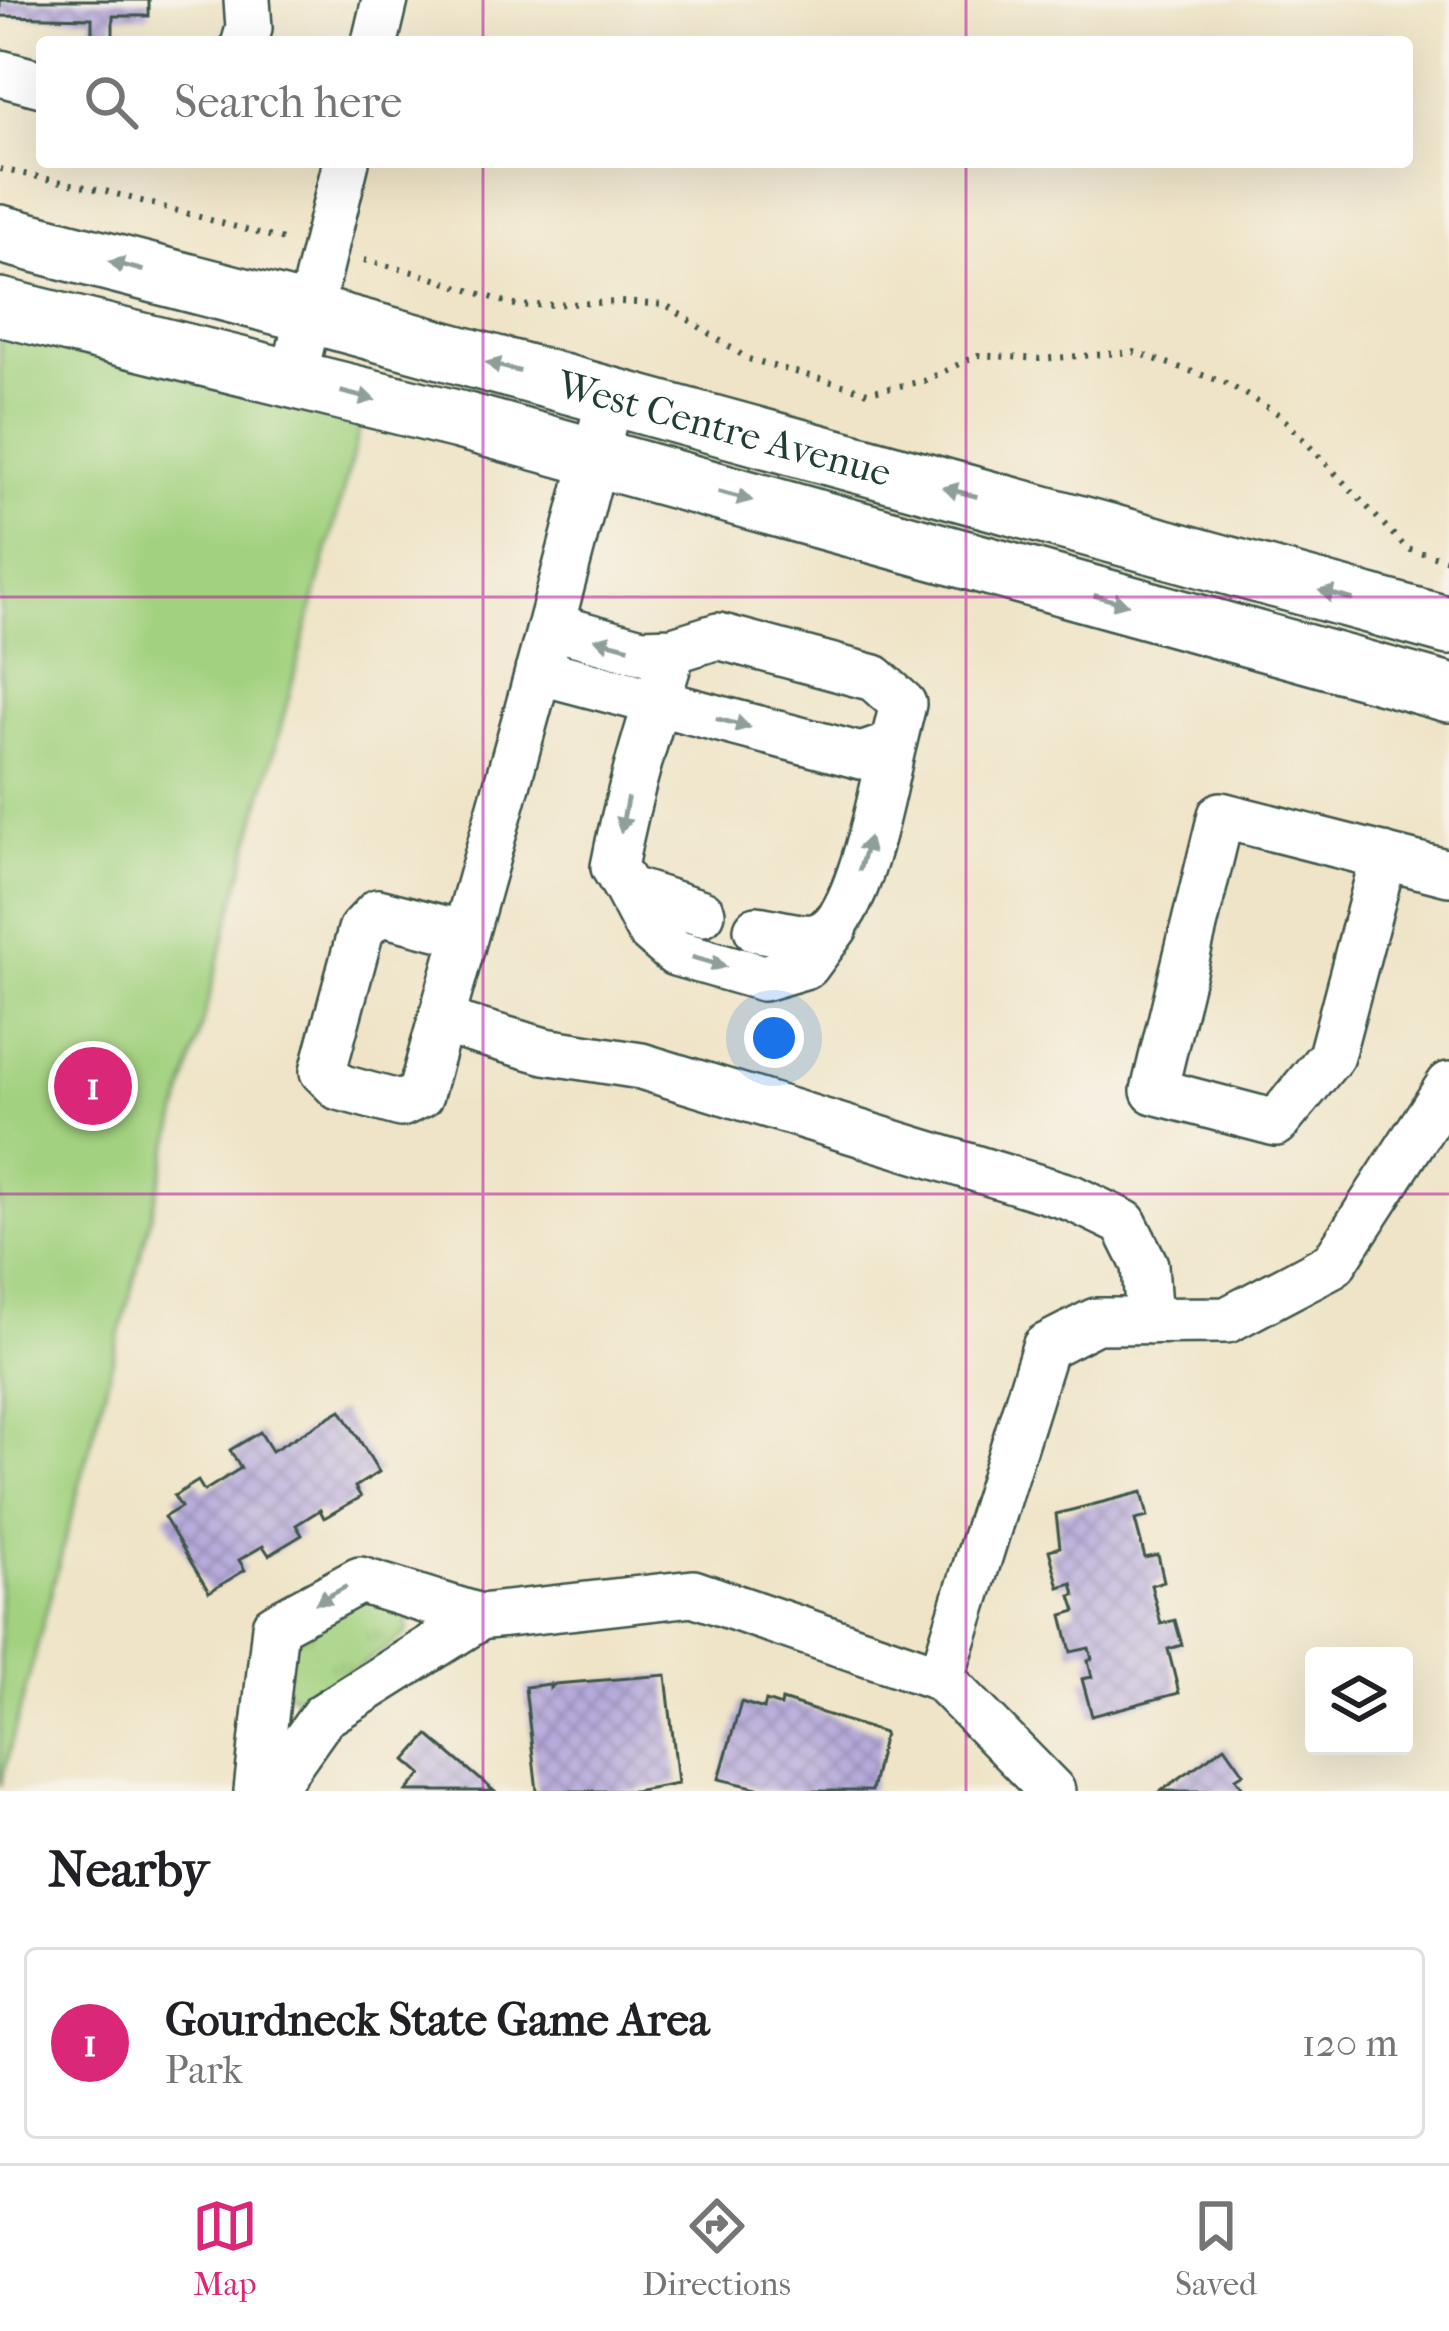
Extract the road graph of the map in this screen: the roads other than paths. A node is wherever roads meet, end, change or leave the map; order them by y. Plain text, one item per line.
1 (247, 0) edge
2 (385, 0) edge
3 (247, 36) edge
4 (376, 36) edge
5 (0, 73) edge
6 (36, 82) edge
7 (345, 168) edge
8 (0, 234) edge
9 (0, 307) edge
10 (310, 314) junction
11 (292, 379) junction
12 (610, 396) junction
13 (595, 458) junction
14 (551, 626) junction
15 (1449, 626) edge
16 (674, 650) junction
17 (538, 671) junction
18 (1449, 693) edge
19 (656, 702) junction
20 (892, 746) junction
21 (1384, 856) junction
22 (1449, 873) edge
23 (627, 889) junction
24 (702, 913) dead end
25 (835, 927) junction
26 (757, 929) dead end
27 (465, 934) junction
28 (441, 1021) junction
29 (1449, 1085) edge
30 (1434, 1143) edge
31 (1149, 1321) junction
32 (480, 1617) junction
33 (941, 1678) junction
34 (257, 1791) edge
35 (270, 1791) edge
36 (1052, 1791) edge

1 - 3 street
2 - 4 street
5 - 6 street
7 - 10 street
10 -> 8 main road, West Centre Avenue
9 - 11 main road, West Centre Avenue
10 - 11 street
12 -> 10 main road, West Centre Avenue
11 -> 13 main road, West Centre Avenue
12 - 13 street
15 -> 12 main road, West Centre Avenue
13 - 14 street
13 -> 18 main road, West Centre Avenue
16 -> 14 street
14 - 17 street
16 - 19 street
16 - 20 street
17 - 19 street
17 - 27 street
19 -> 20 street
19 -> 23 street
25 -> 20 street
21 - 21 street
21 - 22 street
23 - 24 street
23 -> 25 street
25 - 26 street
27 - 28 street
27 - 28 street
28 - 31 street
29 - 30 street
30 - 31 street
31 - 33 street
32 - 33 street
32 -> 34 street
32 - 35 street
33 - 36 street

